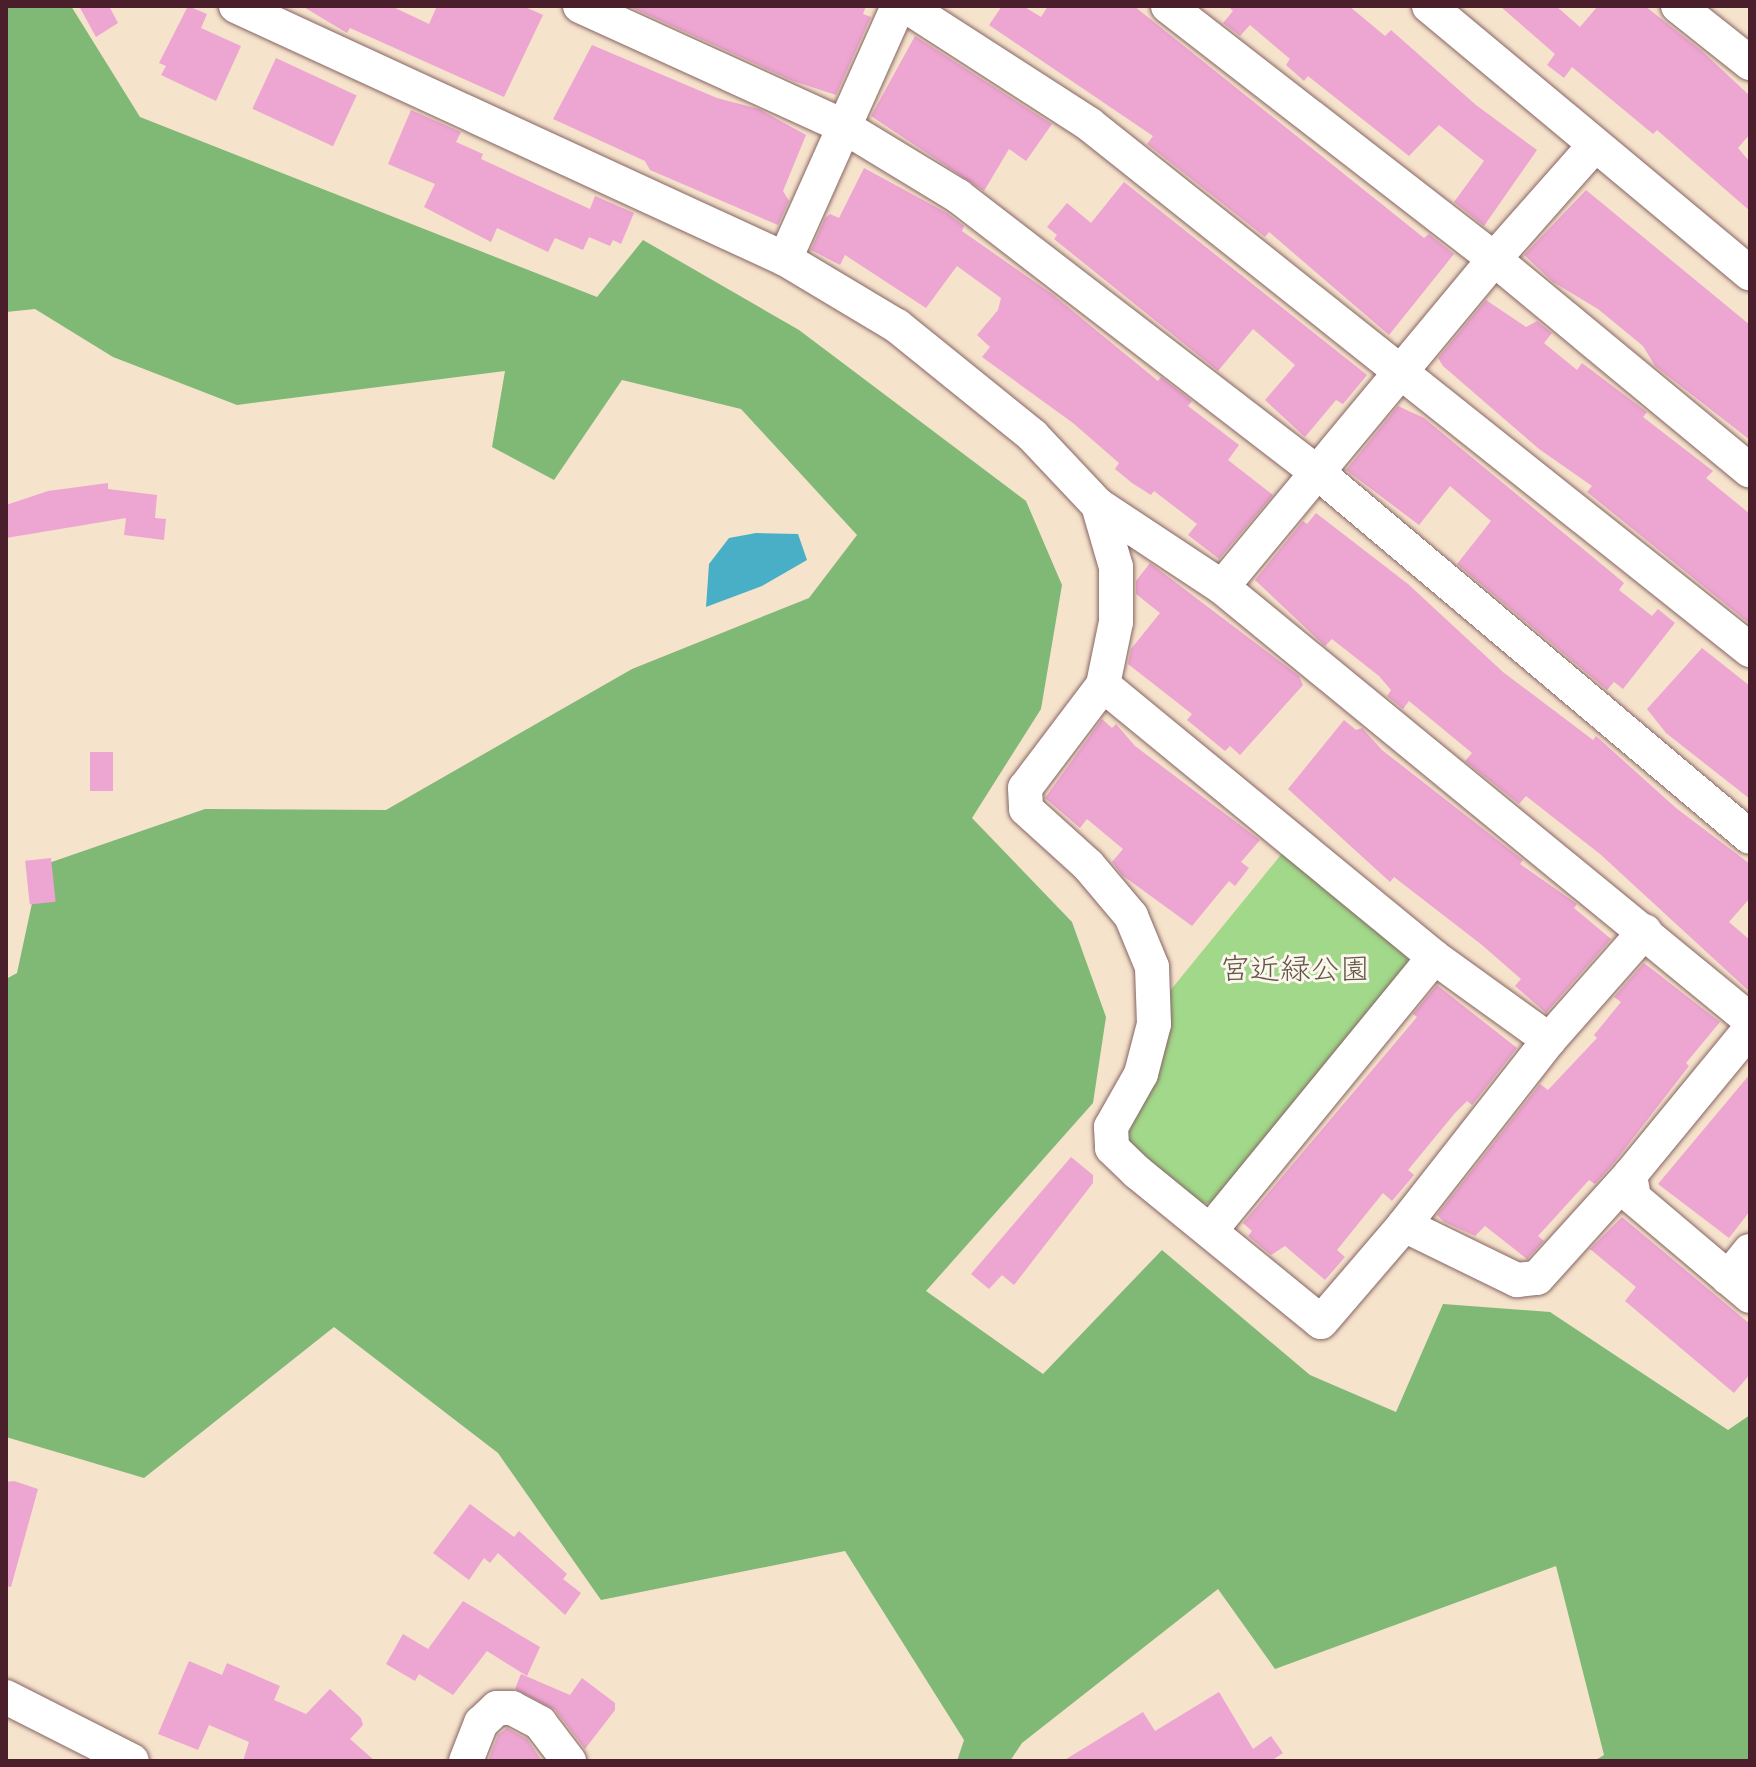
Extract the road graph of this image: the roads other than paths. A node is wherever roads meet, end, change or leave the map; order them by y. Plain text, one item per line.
1 (236, 6) edge
2 (580, 6) edge
3 (898, 6) edge
4 (906, 6) edge
5 (1168, 6) edge
6 (1429, 6) edge
7 (1678, 6) edge
8 (1750, 63) edge
9 (843, 126) junction
10 (1595, 145) junction
11 (785, 259) junction
12 (1494, 259) junction
13 (1750, 273) edge
14 (1404, 370) junction
15 (1750, 471) edge
16 (1317, 472) junction
17 (1098, 505) junction
18 (1222, 587) junction
19 (1750, 650) edge
20 (1103, 685) junction
21 (1750, 837) edge
22 (1645, 931) junction
23 (1434, 957) junction
24 (1750, 1020) edge
25 (1750, 1029) edge
26 (1549, 1040) junction
27 (1630, 1175) junction
28 (1404, 1225) junction
29 (1210, 1231) junction
30 (1750, 1251) edge
31 (1739, 1287) edge
32 (6, 1697) edge
33 (120, 1759) edge
34 (466, 1761) edge
35 (569, 1761) edge

1 - 11 street
2 - 9 street
3 - 9 street
4 - 14 street
5 - 12 street
6 - 10 street
7 - 8 street
9 - 11 street
9 - 16 street
10 - 12 street
10 - 13 street
11 - 17 street
12 - 14 street
12 - 15 street
14 - 16 street
14 - 19 street
16 - 18 street
16 - 21 street
17 - 18 street
17 - 20 street
18 - 22 street
20 - 23 street
20 - 29 street
22 - 24 street
22 - 26 street
23 - 26 street
23 - 29 street
25 - 27 street
26 - 28 street
27 - 28 street
27 - 31 street
28 - 29 street
30 - 31 street
32 - 33 street
34 - 35 street

